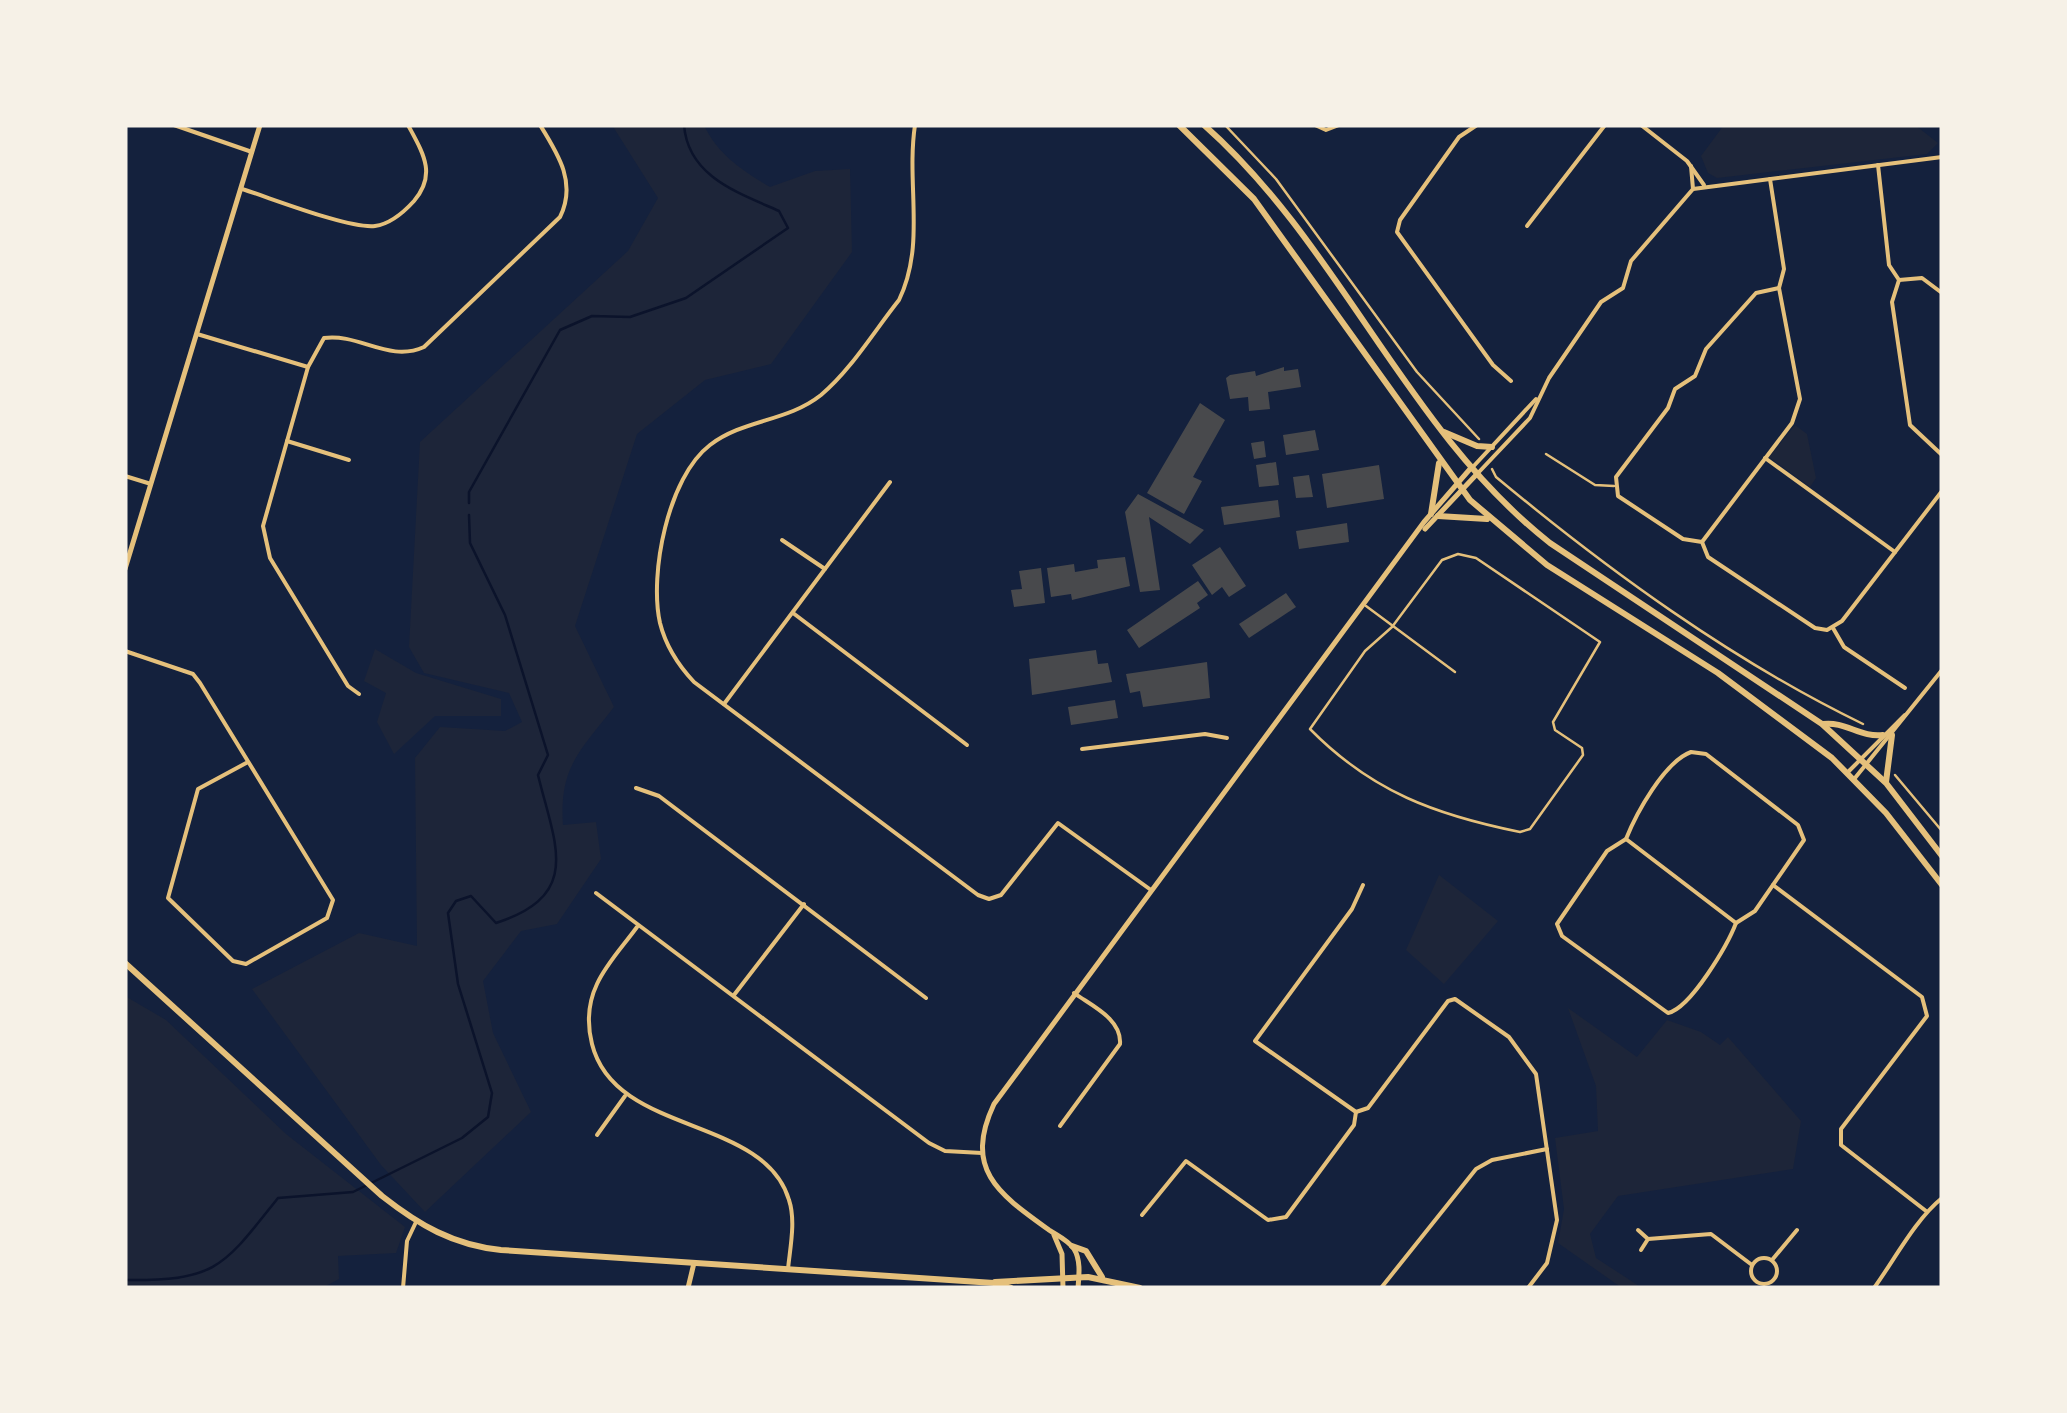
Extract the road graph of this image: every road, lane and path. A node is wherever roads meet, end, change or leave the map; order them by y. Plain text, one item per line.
1 (174, 125) edge
2 (260, 125) edge
3 (408, 125) edge
4 (540, 125) edge
5 (915, 125) edge
6 (1178, 125) edge
7 (1204, 125) edge
8 (1224, 125) edge
9 (1315, 125) edge
10 (1339, 125) edge
11 (1477, 125) edge
12 (1605, 125) edge
13 (1640, 125) edge
14 (252, 152) junction
15 (1942, 157) edge
16 (1878, 165) junction
17 (1691, 166) junction
18 (1770, 178) junction
19 (1704, 185) junction
20 (241, 188) junction
21 (1692, 190) junction
22 (1527, 226) dead end
23 (1899, 280) junction
24 (1779, 288) junction
25 (1942, 293) edge
26 (196, 334) junction
27 (308, 368) junction
28 (1511, 382) dead end
29 (1539, 395) junction
30 (1443, 432) junction
31 (1479, 437) dead end
32 (287, 441) junction
33 (1492, 446) junction
34 (1546, 454) dead end
35 (1942, 455) edge
36 (1764, 458) junction
37 (349, 460) dead end
38 (1439, 462) junction
39 (1494, 470) dead end
40 (1473, 472) junction
41 (125, 476) edge
42 (890, 482) dead end
43 (151, 484) junction
44 (1614, 486) junction
45 (1459, 488) junction
46 (1942, 492) edge
47 (1434, 515) junction
48 (1489, 518) junction
49 (782, 540) dead end
50 (1702, 542) junction
51 (1894, 552) junction
52 (125, 569) edge
53 (825, 569) junction
54 (1365, 606) junction
55 (794, 613) junction
56 (1392, 627) junction
57 (1833, 628) junction
58 (125, 651) edge
59 (1942, 670) edge
60 (1455, 672) dead end
61 (1905, 688) dead end
62 (359, 694) dead end
63 (724, 704) junction
64 (1822, 724) junction
65 (1868, 726) dead end
66 (1888, 735) junction
67 (1227, 738) dead end
68 (967, 745) dead end
69 (1082, 749) dead end
70 (248, 762) junction
71 (1865, 762) junction
72 (1894, 767) dead end
73 (1852, 775) junction
74 (1886, 783) junction
75 (636, 788) dead end
76 (1942, 831) edge
77 (1626, 839) junction
78 (1942, 856) edge
79 (1773, 885) junction
80 (1942, 885) edge
81 (1363, 886) dead end
82 (1151, 890) junction
83 (596, 893) dead end
84 (804, 904) junction
85 (1736, 923) junction
86 (637, 928) junction
87 (125, 963) edge
88 (1074, 993) junction
89 (734, 995) junction
90 (926, 998) dead end
91 (625, 1096) junction
92 (1356, 1112) junction
93 (1060, 1126) dead end
94 (596, 1136) dead end
95 (1547, 1149) junction
96 (982, 1152) junction
97 (1942, 1198) edge
98 (1926, 1211) junction
99 (1142, 1215) dead end
100 (416, 1222) junction
101 (1638, 1230) dead end
102 (1797, 1230) dead end
103 (1052, 1232) junction
104 (1648, 1239) junction
105 (1072, 1246) junction
106 (1641, 1250) dead end
107 (1772, 1260) junction
108 (694, 1264) junction
109 (1752, 1266) junction
110 (788, 1270) junction
111 (1063, 1277) junction
112 (1079, 1277) junction
113 (1102, 1278) junction
114 (1770, 1281) junction
115 (994, 1283) junction
116 (1778, 1286) edge
117 (403, 1288) edge
118 (688, 1288) edge
119 (1011, 1288) edge
120 (1063, 1288) edge
121 (1078, 1288) edge
122 (1140, 1288) edge
123 (1381, 1288) edge
124 (1528, 1288) edge
125 (1874, 1288) edge

1 - 14 street
2 - 14 street
3 - 20 street
4 - 27 street
5 - 63 street
6 - 38 main road
7 - 30 main road
8 - 31 path
9 - 10 street
11 - 28 street
12 - 22 street
13 - 17 street
14 - 20 street
15 - 16 street
16 - 18 street
16 - 23 street
17 - 19 street
17 - 21 street
18 - 19 street
18 - 24 street
19 - 21 street
20 - 26 street
21 - 29 street
23 - 25 street
23 - 35 street
24 - 36 street
24 - 44 street
26 - 27 street
26 - 43 street
27 - 32 street
29 - 33 street
29 - 40 street
30 - 33 main road
30 - 40 main road
32 - 37 street
32 - 62 street
33 - 40 street
34 - 44 lane
36 - 50 street
36 - 51 street
38 - 45 main road
38 - 47 main road
39 - 65 path
40 - 45 street
40 - 64 main road
41 - 43 street
42 - 53 street
43 - 52 street
44 - 50 street
45 - 47 street
45 - 48 main road
46 - 51 street
47 - 48 main road
47 - 54 street
48 - 73 main road
49 - 53 street
50 - 57 street
51 - 57 street
53 - 55 street
54 - 56 lane
54 - 82 street
55 - 63 street
55 - 68 street
56 - 56 lane
56 - 60 lane
57 - 61 street
58 - 70 street
59 - 66 street
63 - 82 street
64 - 66 main road
64 - 71 main road
66 - 71 street
66 - 74 main road
67 - 69 street
70 - 70 street
71 - 73 street
71 - 74 main road
72 - 76 path
73 - 80 main road
74 - 78 main road
75 - 84 street
77 - 79 street
77 - 85 street
77 - 85 street
79 - 85 street
79 - 98 street
81 - 92 street
82 - 88 street
83 - 86 street
84 - 89 street
84 - 90 street
86 - 89 street
86 - 91 street
87 - 100 main road
88 - 93 street
88 - 96 street
89 - 96 street
91 - 94 street
91 - 110 street
92 - 95 street
92 - 99 street
95 - 123 street
95 - 124 street
96 - 103 street
97 - 98 street
98 - 125 street
100 - 108 main road
100 - 117 street
101 - 104 street
102 - 107 street
103 - 105 street
103 - 111 street
104 - 106 street
104 - 109 street
105 - 112 street
105 - 113 main road
107 - 109 street
107 - 114 street
108 - 110 main road
108 - 118 street
109 - 114 street
110 - 115 main road
111 - 112 main road
111 - 115 main road
111 - 120 street
112 - 113 main road
112 - 121 street
113 - 122 main road
114 - 116 street
115 - 119 main road

